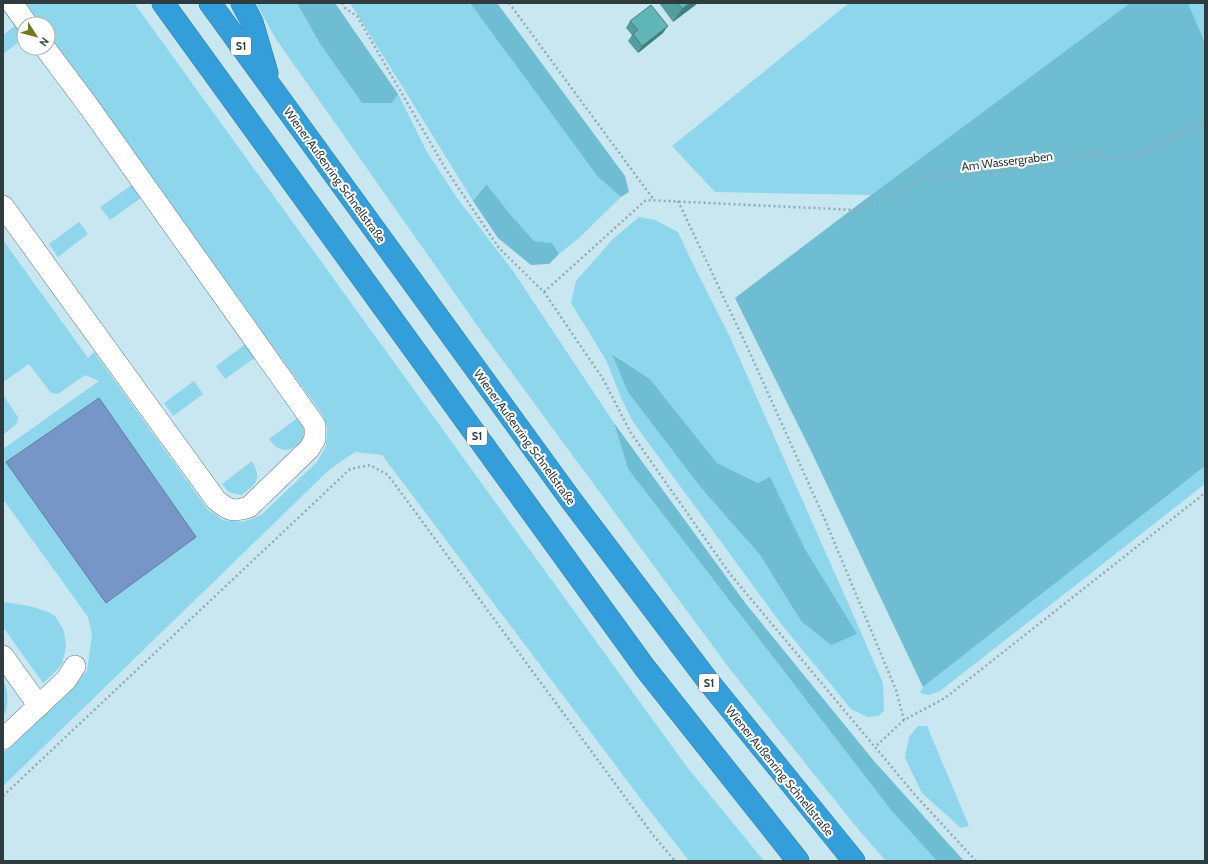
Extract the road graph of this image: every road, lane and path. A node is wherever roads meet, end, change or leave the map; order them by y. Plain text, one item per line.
1 (12, 3) edge
2 (163, 3) edge
3 (210, 3) edge
4 (242, 3) edge
5 (342, 3) edge
6 (509, 3) edge
7 (21, 16) edge
8 (51, 56) edge
9 (272, 90) junction
10 (1205, 121) edge
11 (655, 200) junction
12 (678, 201) junction
13 (3, 206) edge
14 (544, 292) junction
15 (1205, 493) edge
16 (3, 656) edge
17 (75, 666) dead end
18 (39, 706) junction
19 (904, 720) junction
20 (3, 739) edge
21 (875, 747) junction
22 (3, 796) edge
23 (675, 861) edge
24 (798, 861) edge
25 (854, 861) edge
26 (976, 861) edge

1 - 7 lane
2 - 24 highway, S1
3 - 9 highway, Wiener Außenring Schnellstraße / S1
4 - 9 highway
5 - 14 path
6 - 11 path
8 - 13 lane
9 - 25 highway, Wiener Außenring Schnellstraße / S1
10 - 12 path, Am Wassergraben
11 - 12 path
11 - 14 path
12 - 19 path
14 - 21 path
15 - 19 path
16 - 18 lane
17 - 18 lane
18 - 20 lane
19 - 21 path
21 - 26 path
22 - 23 path

